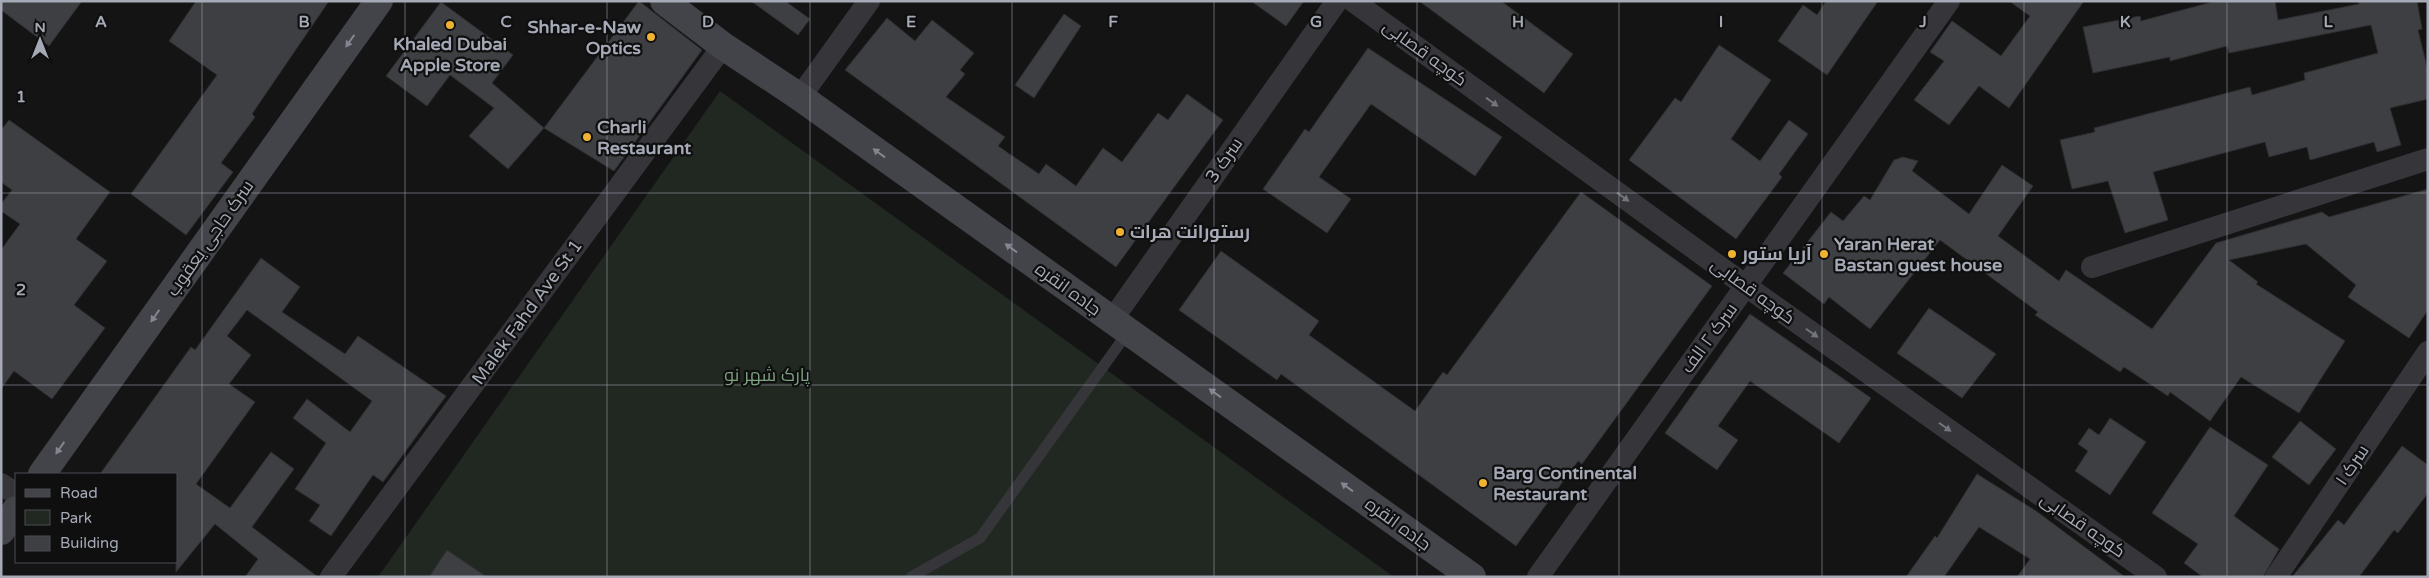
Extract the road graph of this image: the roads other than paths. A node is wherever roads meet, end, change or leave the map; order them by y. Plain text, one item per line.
1 (379, 1) edge
2 (664, 1) edge
3 (868, 1) edge
4 (1337, 1) edge
5 (1353, 1) edge
6 (1949, 1) edge
7 (723, 46) junction
8 (800, 97) junction
9 (2428, 159) edge
10 (2092, 267) dead end
11 (1746, 286) junction
12 (1120, 326) junction
13 (2428, 352) edge
14 (43, 473) edge
15 (1, 484) edge
16 (15, 493) edge
17 (15, 511) edge
18 (1, 531) edge
19 (331, 577) edge
20 (911, 577) edge
21 (1472, 577) edge
22 (1538, 577) edge
23 (2156, 577) edge
24 (2276, 577) edge

1 -> 14 main road, سرک حاجی یعقوب
2 - 7 main road, جاده انقره
3 - 8 street
4 - 12 street, سرک 3
5 -> 11 street, کوچه قصابی
6 - 11 street, سرک ۲ الف
7 - 8 main road, جاده انقره
7 - 19 street, Malek Fahd Ave St 1
12 -> 8 main road, جاده انقره
9 - 10 street
11 - 22 street, سرک ۲ الف
11 -> 23 street, کوچه قصابی
12 - 20 lane
21 -> 12 main road, جاده انقره
13 - 24 street, سرک ۱
15 - 16 street
17 - 18 main road

